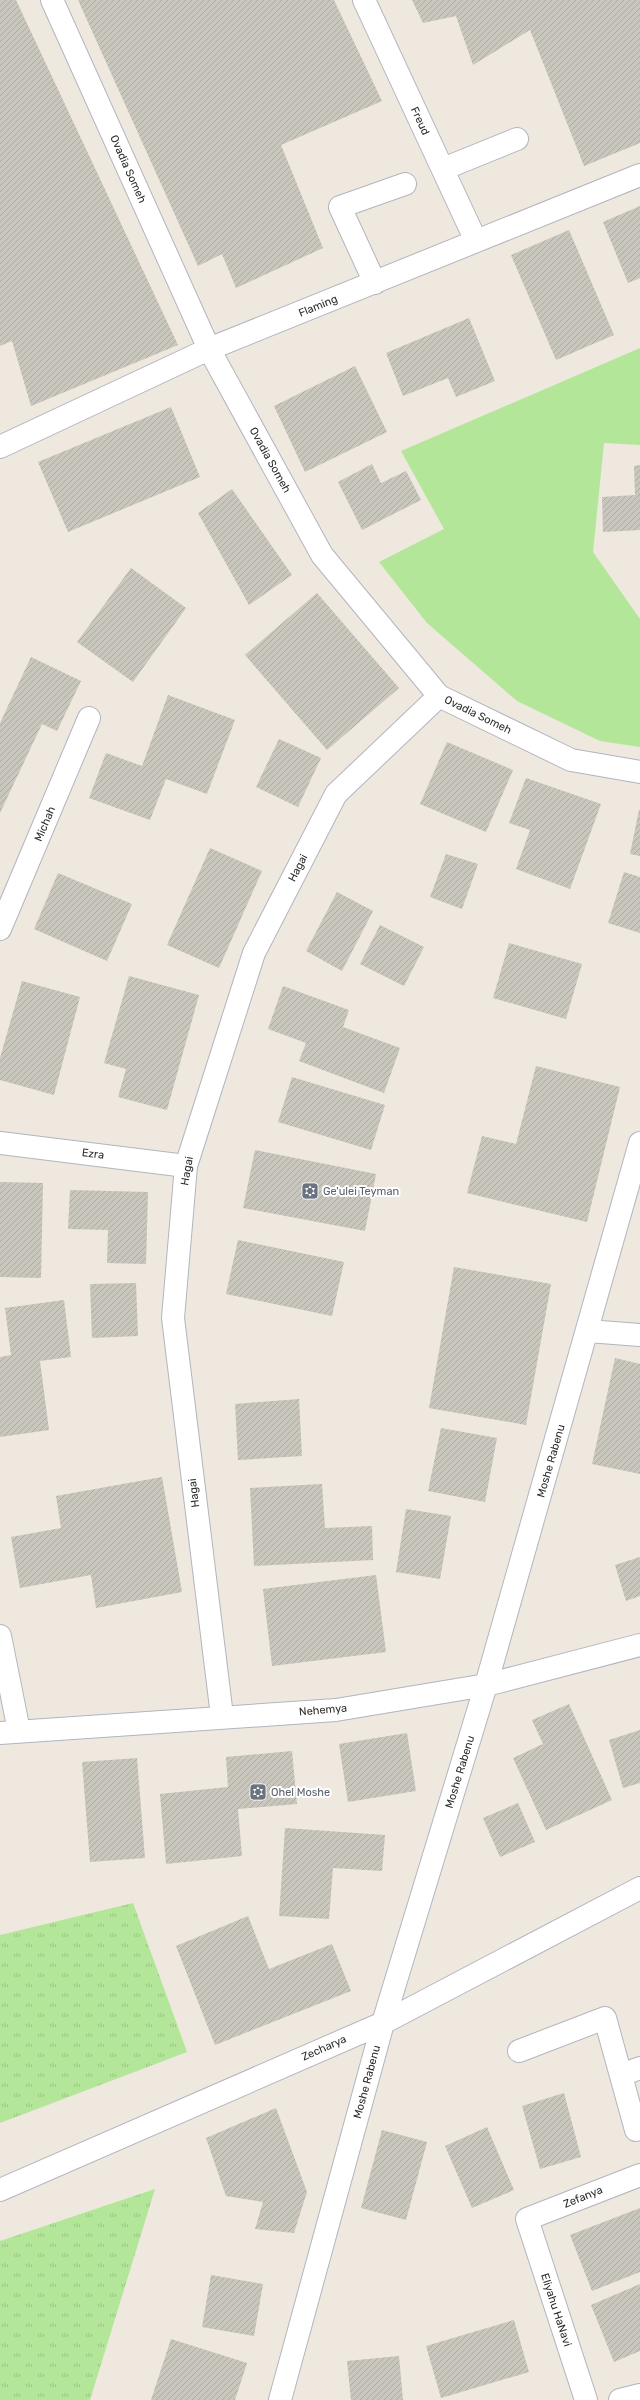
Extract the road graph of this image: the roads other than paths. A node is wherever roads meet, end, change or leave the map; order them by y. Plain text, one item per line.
1 (52, 0) edge
2 (364, 0) edge
3 (517, 138) dead end
4 (443, 169) junction
5 (640, 175) edge
6 (405, 184) dead end
7 (476, 242) junction
8 (375, 283) junction
9 (210, 349) junction
10 (0, 447) edge
11 (439, 696) junction
12 (89, 718) dead end
13 (640, 772) edge
14 (0, 929) edge
15 (0, 1143) edge
16 (640, 1143) edge
17 (186, 1166) junction
18 (588, 1331) junction
19 (640, 1335) edge
20 (0, 1636) edge
21 (640, 1645) edge
22 (486, 1685) junction
23 (222, 1716) junction
24 (10, 1732) edge
25 (640, 1888) edge
26 (383, 2023) junction
27 (519, 2051) dead end
28 (630, 2071) edge
29 (636, 2130) dead end
30 (640, 2175) edge
31 (0, 2190) edge
32 (527, 2219) joint
33 (640, 2395) edge
34 (280, 2400) edge
35 (586, 2400) edge
36 (620, 2400) edge

1 - 9 street, Ovadia Someh
2 - 4 street, Freud
3 - 4 street
4 - 7 street, Freud
5 - 7 street, Flaming
6 - 8 street
7 - 8 street, Flaming
8 - 9 street, Flaming
9 - 10 street, Flaming
9 - 11 street, Ovadia Someh
11 - 13 street, Ovadia Someh
11 - 17 street, Hagai
12 - 14 street, Michah
15 - 17 street, Ezra
16 - 18 street, Moshe Rabenu
17 - 23 street, Hagai
18 - 19 street
18 - 22 street, Moshe Rabenu
20 - 24 street
21 - 22 street, Nehemya
22 - 23 street, Nehemya
22 - 26 street, Moshe Rabenu
23 - 24 street, Nehemya
25 - 26 street, Zecharya
26 - 31 street, Zecharya
26 - 34 street, Moshe Rabenu
27 - 28 street
28 - 29 street
30 - 32 street, Zefanya
32 - 35 street, Eliyahu HaNavi
33 - 36 street

